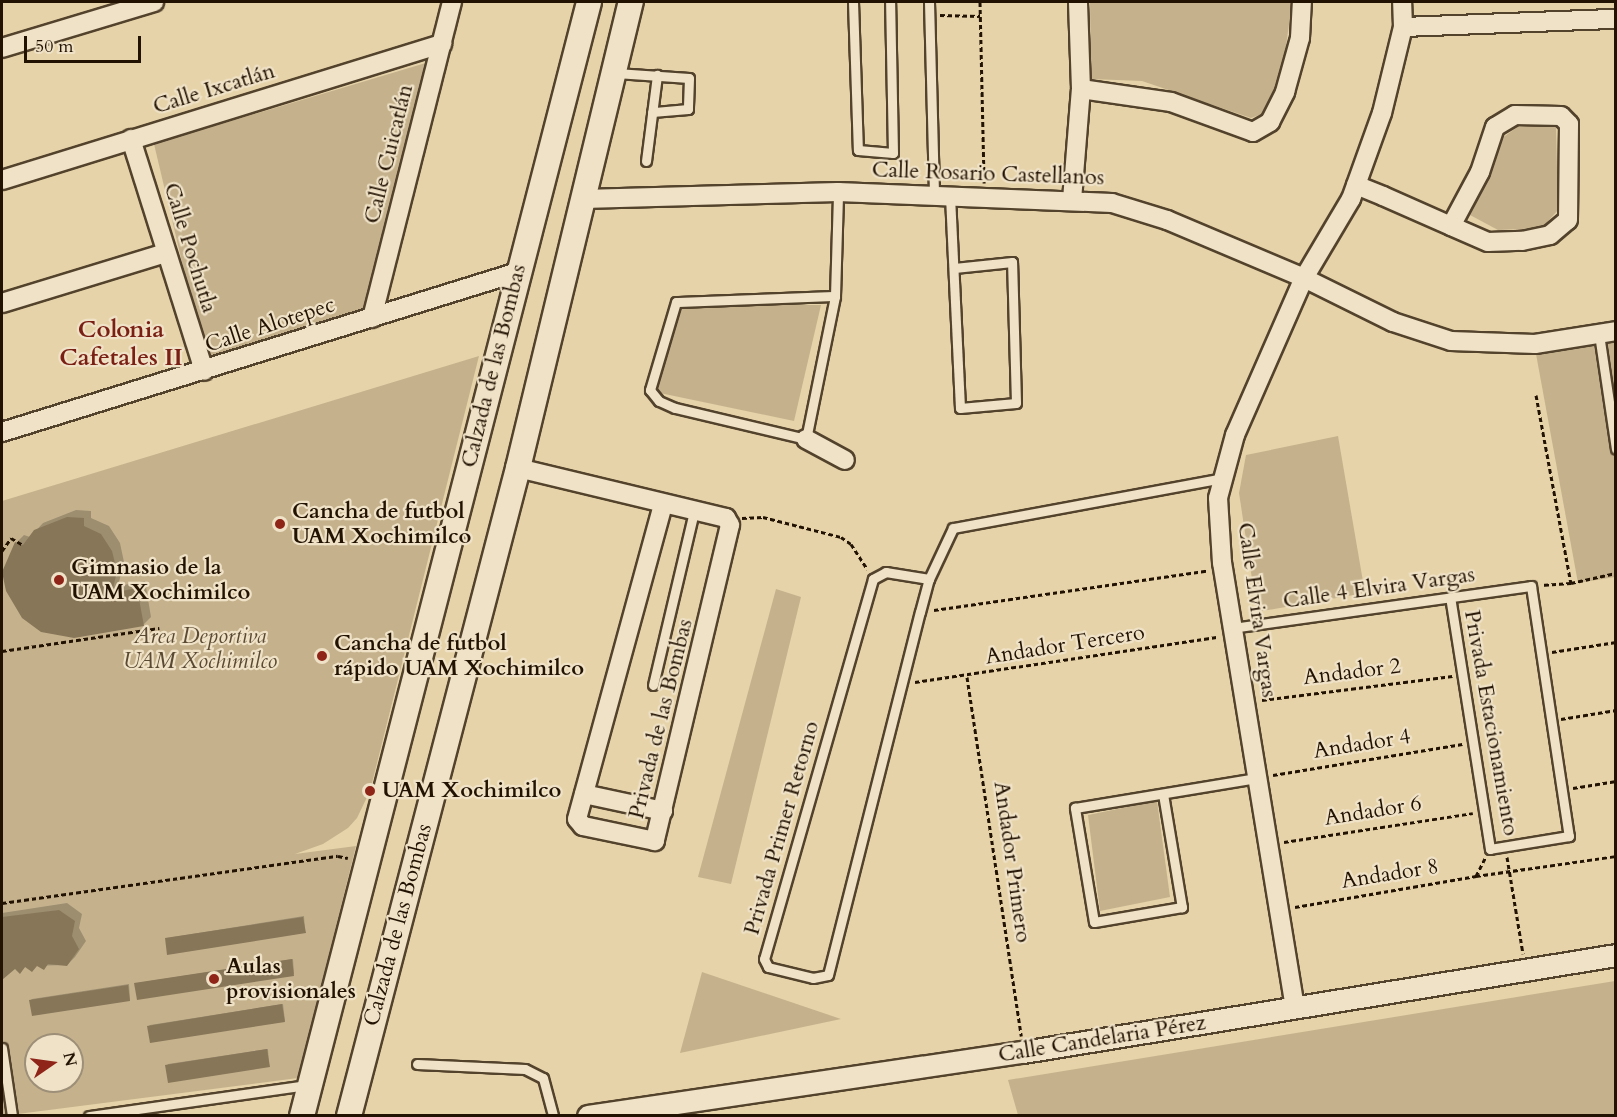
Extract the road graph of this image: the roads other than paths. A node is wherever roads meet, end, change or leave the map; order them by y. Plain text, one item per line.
1 (153, 2) edge
2 (452, 2) edge
3 (589, 2) edge
4 (631, 2) edge
5 (853, 2) edge
6 (890, 2) edge
7 (929, 2) edge
8 (1078, 2) edge
9 (1302, 2) edge
10 (1402, 2) edge
11 (1616, 19) edge
12 (1403, 27) junction
13 (441, 44) junction
14 (2, 48) edge
15 (613, 73) junction
16 (657, 75) junction
17 (1081, 89) junction
18 (652, 112) junction
19 (131, 140) junction
20 (646, 161) dead end
21 (2, 180) edge
22 (1356, 185) junction
23 (838, 192) junction
24 (942, 196) junction
25 (583, 199) junction
26 (1072, 200) junction
27 (1451, 226) junction
28 (166, 253) junction
29 (954, 268) junction
30 (518, 272) junction
31 (1304, 278) junction
32 (835, 296) junction
33 (2, 303) edge
34 (372, 318) junction
35 (1607, 333) edge
36 (204, 371) junction
37 (2, 432) edge
38 (806, 439) junction
39 (1616, 449) edge
40 (845, 460) dead end
41 (518, 468) junction
42 (1223, 478) junction
43 (663, 504) junction
44 (694, 511) junction
45 (929, 579) junction
46 (1530, 586) joint
47 (1450, 597) junction
48 (1233, 631) junction
49 (653, 685) dead end
50 (1257, 778) junction
51 (584, 794) junction
52 (1163, 794) junction
53 (663, 811) junction
54 (1616, 955) edge
55 (1295, 1008) junction
56 (2, 1048) edge
57 (417, 1064) dead end
58 (310, 1085) junction
59 (12, 1116) edge
60 (88, 1116) edge
61 (302, 1116) edge
62 (349, 1116) edge
63 (553, 1116) edge
64 (588, 1116) edge

1 - 14 street
2 - 13 street, Calle Cuicatlán
3 - 30 main road, Calzada de las Bombas
4 - 15 main road, Calzada de las Bombas
5 - 6 lane
7 - 24 lane
8 - 17 street
9 - 17 street
10 - 12 street, Calle Elvira Vargas
11 - 12 street
12 - 22 street, Calle Elvira Vargas
13 - 19 street, Calle Ixcatlán
13 - 34 street, Calle Cuicatlán
15 - 16 lane
15 - 25 main road, Calzada de las Bombas
16 - 18 lane
16 - 18 lane
17 - 26 street
18 - 20 lane
19 - 21 street, Calle Ixcatlán
19 - 28 street, Calle Pochutla
22 - 27 street
22 - 31 street, Calle Elvira Vargas
23 - 24 street, Calle Rosario Castellanos
23 - 25 street, Calle Rosario Castellanos
23 - 32 lane
24 - 26 street, Calle Rosario Castellanos
24 - 29 lane
25 - 41 main road, Calzada de las Bombas
26 - 31 street, Calle Rosario Castellanos
27 - 27 street
28 - 33 street
28 - 36 street, Calle Pochutla
29 - 29 lane
30 - 34 street, Calle Alotepec
30 - 58 main road, Calzada de las Bombas
31 - 35 street, Calle Rosario Castellanos
31 - 42 street, Calle Elvira Vargas
32 - 38 lane
32 - 38 lane
34 - 36 street, Calle Alotepec
35 - 39 lane
36 - 37 street, Calle Alotepec
38 - 40 street
41 - 43 street
41 - 62 main road, Calzada de las Bombas
42 - 45 lane, Privada Primer Retorno
42 - 48 street, Calle Elvira Vargas
43 - 44 street
43 - 51 street, Privada de las Bombas
44 - 49 lane
44 - 53 street, Privada de las Bombas
45 - 45 lane, Privada Primer Retorno
46 - 47 lane, Calle 4 Elvira Vargas
46 - 47 lane, Privada Estacionamiento
47 - 48 lane, Calle 4 Elvira Vargas
48 - 50 street, Calle Elvira Vargas
50 - 52 lane
50 - 55 street, Calle Elvira Vargas
51 - 53 street
51 - 53 street, Privada de las Bombas
52 - 52 lane
54 - 55 street, Calle Candelaria Pérez
55 - 64 street, Calle Candelaria Pérez
56 - 59 lane
57 - 63 lane
58 - 60 lane
58 - 61 main road, Calzada de las Bombas

